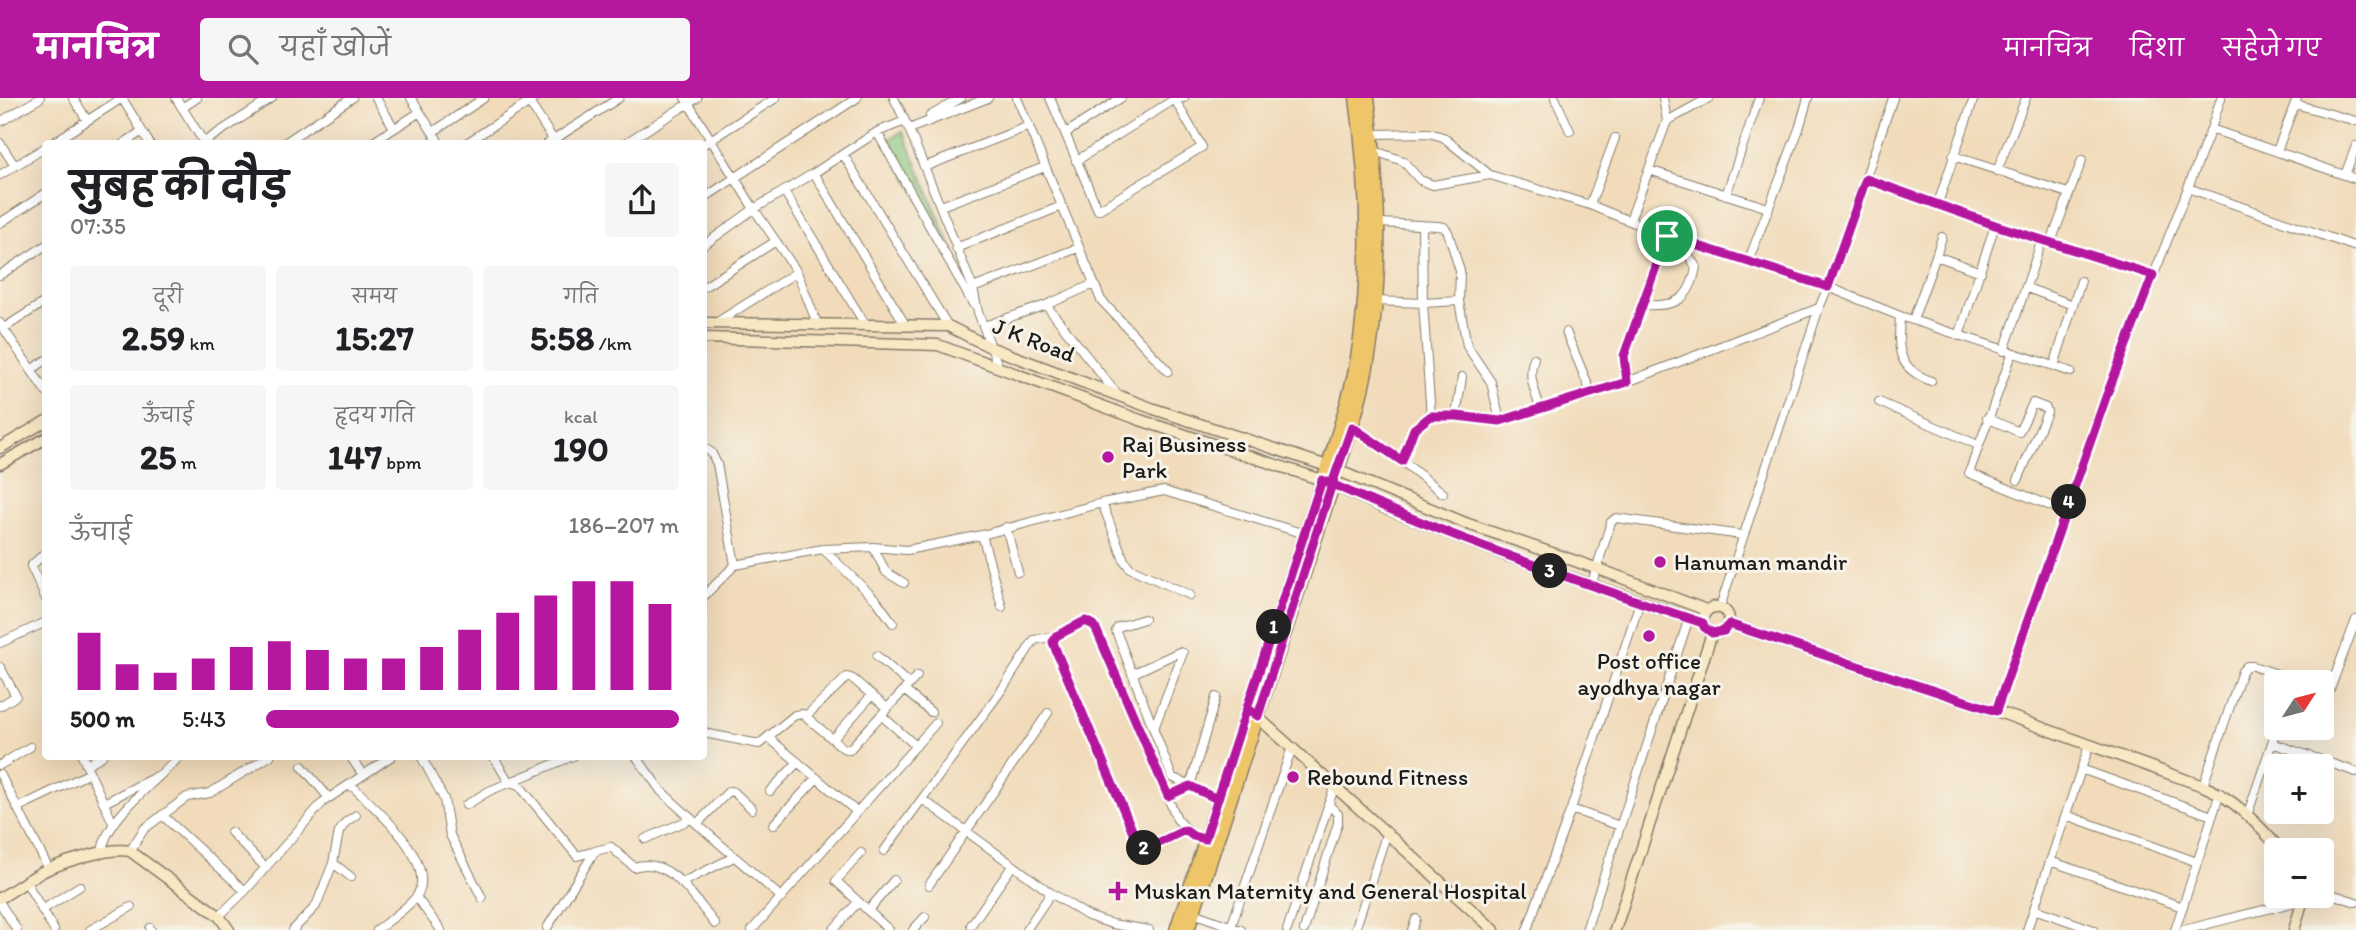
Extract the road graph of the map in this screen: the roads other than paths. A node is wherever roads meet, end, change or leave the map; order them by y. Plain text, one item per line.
1 (40, 98) edge
2 (73, 98) edge
3 (122, 98) edge
4 (176, 98) edge
5 (197, 98) edge
6 (272, 98) edge
7 (352, 98) edge
8 (376, 98) edge
9 (484, 98) edge
10 (619, 98) edge
11 (697, 98) edge
12 (776, 98) edge
13 (857, 98) edge
14 (894, 98) edge
15 (961, 98) edge
16 (988, 98) edge
17 (1017, 98) edge
18 (1050, 98) edge
19 (1121, 98) edge
20 (1178, 98) edge
21 (1356, 98) edge
22 (1368, 98) edge
23 (1555, 98) edge
24 (1662, 98) edge
25 (1709, 98) edge
26 (1759, 98) edge
27 (1808, 98) edge
28 (1894, 98) edge
29 (1974, 98) edge
30 (2026, 98) edge
31 (2221, 98) edge
32 (413, 99) edge
33 (531, 99) edge
34 (687, 101) edge
35 (2296, 101) edge
36 (182, 108) junction
37 (419, 111) junction
38 (87, 120) junction
39 (1667, 121) junction
40 (2356, 121) edge
41 (0, 122) edge
42 (907, 125) junction
43 (1029, 126) junction
44 (394, 128) junction
45 (2211, 130) junction
46 (142, 131) junction
47 (1570, 131) dead end
48 (433, 132) junction
49 (877, 132) junction
50 (1066, 133) junction
51 (1373, 134) junction
52 (1615, 138) dead end
53 (57, 140) edge
54 (129, 140) edge
55 (148, 140) edge
56 (202, 140) edge
57 (209, 140) edge
58 (289, 140) edge
59 (376, 140) edge
60 (438, 140) edge
61 (471, 140) edge
62 (551, 140) edge
63 (555, 140) edge
64 (630, 140) edge
65 (706, 140) edge
66 (707, 142) edge
67 (0, 143) edge
68 (2356, 146) edge
69 (42, 150) edge
70 (1375, 151) junction
71 (2277, 151) junction
72 (843, 154) junction
73 (1953, 156) junction
74 (2082, 160) dead end
75 (1076, 162) junction
76 (15, 166) junction
77 (925, 167) junction
78 (1045, 167) junction
79 (1648, 170) junction
80 (1997, 171) junction
81 (814, 173) junction
82 (1490, 175) junction
83 (2345, 175) junction
84 (0, 176) edge
85 (735, 179) junction
86 (1866, 179) junction
87 (2356, 179) edge
88 (2188, 188) junction
89 (783, 191) junction
90 (2068, 193) junction
91 (1726, 195) junction
92 (42, 196) edge
93 (707, 196) edge
94 (1938, 203) junction
95 (1590, 205) junction
96 (941, 206) junction
97 (1062, 206) junction
98 (1768, 208) junction
99 (754, 209) junction
100 (1630, 220) junction
101 (0, 223) edge
102 (1380, 223) junction
103 (1422, 225) junction
104 (1995, 225) junction
105 (1942, 237) dead end
106 (1666, 240) junction
107 (776, 241) junction
108 (2046, 241) junction
109 (707, 243) edge
110 (42, 247) edge
111 (1078, 247) junction
112 (2356, 247) edge
113 (956, 248) junction
114 (1936, 256) junction
115 (1748, 262) junction
116 (797, 272) junction
117 (1981, 272) junction
118 (0, 275) edge
119 (2153, 275) junction
120 (2081, 281) dead end
121 (1094, 284) junction
122 (707, 285) edge
123 (1828, 287) junction
124 (973, 288) junction
125 (2026, 288) junction
126 (1459, 300) junction
127 (1377, 301) junction
128 (42, 303) edge
129 (1423, 303) junction
130 (1046, 305) junction
131 (2073, 305) junction
132 (1643, 306) junction
133 (1819, 308) junction
134 (978, 312) junction
135 (1900, 316) junction
136 (1913, 320) junction
137 (716, 323) junction
138 (707, 324) edge
139 (2, 326) edge
140 (818, 326) junction
141 (866, 326) junction
142 (906, 326) junction
143 (984, 326) junction
144 (948, 327) junction
145 (1566, 332) dead end
146 (1959, 336) junction
147 (707, 338) edge
148 (992, 348) junction
149 (2008, 352) junction
150 (1534, 358) dead end
151 (42, 363) edge
152 (1034, 363) junction
153 (998, 366) junction
154 (2054, 366) junction
155 (31, 370) junction
156 (1168, 371) dead end
157 (2071, 372) dead end
158 (1462, 377) dead end
159 (1030, 378) junction
160 (1931, 381) dead end
161 (1627, 382) junction
162 (42, 386) edge
163 (1591, 391) junction
164 (1116, 393) junction
165 (1879, 402) dead end
166 (1540, 408) junction
167 (1431, 416) junction
168 (1457, 416) junction
169 (1987, 418) junction
170 (1500, 421) junction
171 (42, 423) edge
172 (1352, 427) junction
173 (42, 440) edge
174 (1978, 445) junction
175 (0, 448) edge
176 (707, 450) edge
177 (1402, 461) junction
178 (0, 464) edge
179 (1332, 468) junction
180 (2018, 480) dead end
181 (1327, 482) junction
182 (1443, 493) dead end
183 (1102, 503) junction
184 (2066, 512) junction
185 (1006, 527) junction
186 (1305, 534) junction
187 (982, 535) junction
188 (1742, 535) junction
189 (873, 547) junction
190 (823, 549) junction
191 (42, 556) edge
192 (735, 565) junction
193 (1597, 569) junction
194 (1018, 572) dead end
195 (905, 583) dead end
196 (1591, 586) junction
197 (42, 590) edge
198 (707, 593) edge
199 (1190, 595) dead end
200 (1640, 602) junction
201 (1002, 607) dead end
202 (1720, 607) junction
203 (1706, 610) junction
204 (1689, 618) junction
205 (1144, 619) dead end
206 (2356, 620) edge
207 (893, 623) dead end
208 (1703, 623) junction
209 (42, 624) edge
210 (1729, 624) junction
211 (1712, 633) junction
212 (1056, 636) junction
213 (2353, 636) edge
214 (0, 643) edge
215 (877, 656) dead end
216 (0, 667) edge
217 (2264, 670) edge
218 (1132, 674) junction
219 (917, 676) dead end
220 (2334, 680) edge
221 (907, 687) junction
222 (872, 695) junction
223 (1216, 697) dead end
224 (0, 706) edge
225 (884, 711) junction
226 (1996, 711) junction
227 (931, 712) dead end
228 (1253, 712) junction
229 (1048, 713) dead end
230 (807, 715) junction
231 (936, 723) dead end
232 (1154, 728) junction
233 (707, 734) edge
234 (769, 738) junction
235 (833, 739) junction
236 (2273, 740) edge
237 (2272, 743) junction
238 (916, 746) junction
239 (2089, 746) junction
240 (30, 747) dead end
241 (1293, 747) junction
242 (176, 760) edge
243 (264, 760) edge
244 (352, 760) edge
245 (386, 760) edge
246 (423, 760) edge
247 (495, 760) edge
248 (563, 760) edge
249 (639, 760) edge
250 (798, 762) junction
251 (0, 765) edge
252 (85, 765) edge
253 (302, 766) dead end
254 (2081, 769) junction
255 (2356, 772) edge
256 (164, 773) junction
257 (0, 774) edge
258 (363, 775) junction
259 (817, 778) junction
260 (509, 782) junction
261 (350, 784) junction
262 (1335, 785) junction
263 (1190, 786) junction
264 (2203, 786) junction
265 (770, 791) dead end
266 (2220, 793) junction
267 (1168, 796) junction
268 (329, 798) junction
269 (922, 799) junction
270 (1217, 799) junction
271 (104, 803) junction
272 (1328, 804) junction
273 (466, 805) dead end
274 (19, 807) junction
275 (752, 809) dead end
276 (1571, 809) junction
277 (857, 812) junction
278 (2248, 813) junction
279 (162, 815) junction
280 (356, 815) dead end
281 (2066, 815) junction
282 (2212, 816) junction
283 (694, 821) junction
284 (113, 823) junction
285 (773, 825) dead end
286 (1620, 826) junction
287 (1185, 830) junction
288 (231, 832) dead end
289 (966, 832) junction
290 (1387, 832) junction
291 (2270, 838) edge
292 (645, 839) dead end
293 (1205, 839) junction
294 (130, 851) junction
295 (595, 851) junction
296 (884, 851) dead end
297 (102, 853) junction
298 (861, 853) dead end
299 (734, 857) junction
300 (2050, 861) junction
301 (2197, 862) junction
302 (333, 863) junction
303 (1013, 865) junction
304 (266, 868) junction
305 (49, 869) junction
306 (351, 877) dead end
307 (894, 880) dead end
308 (26, 882) junction
309 (681, 883) junction
310 (929, 885) dead end
311 (80, 886) dead end
312 (245, 891) junction
313 (1051, 893) junction
314 (2334, 895) edge
315 (416, 897) junction
316 (482, 898) dead end
317 (782, 898) junction
318 (0, 901) edge
319 (858, 902) junction
320 (2356, 902) edge
321 (131, 906) dead end
322 (2183, 907) junction
323 (2266, 908) edge
324 (2300, 908) edge
325 (2034, 909) junction
326 (42, 910) junction
327 (868, 911) junction
328 (1193, 913) junction
329 (219, 916) junction
330 (925, 917) dead end
331 (1416, 919) dead end
332 (715, 925) dead end
333 (971, 925) dead end
334 (547, 928) dead end
335 (882, 928) edge
336 (1230, 928) edge
337 (1288, 928) edge
338 (17, 930) edge
339 (54, 930) edge
340 (90, 930) edge
341 (229, 930) edge
342 (293, 930) edge
343 (377, 930) edge
344 (441, 930) edge
345 (752, 930) edge
346 (833, 930) edge
347 (913, 930) edge
348 (1026, 930) edge
349 (1149, 930) edge
350 (1176, 930) edge
351 (1188, 930) edge
352 (1241, 930) edge
353 (1305, 930) edge
354 (1355, 930) edge
355 (1412, 930) edge
356 (1494, 930) edge
357 (1527, 930) edge
358 (1586, 930) edge
359 (1615, 930) edge
360 (2027, 930) edge
361 (2094, 930) edge
362 (2175, 930) edge
363 (2184, 930) edge
364 (2294, 930) edge

1 - 41 street
2 - 38 street
3 - 38 street
3 - 46 street
4 - 36 street
5 - 36 street
6 - 57 street
7 - 58 street
8 - 44 street
9 - 48 street
10 - 63 street
11 - 34 street
12 - 66 street
13 - 85 street
14 - 42 street
15 - 42 street
16 - 42 street
17 - 43 street
18 - 50 street
19 - 50 street
20 - 75 street
20 - 75 street
21 - 179 main road
22 - 51 main road
23 - 47 street
24 - 39 street
25 - 39 street
26 - 91 street
27 - 98 street
28 - 86 street
29 - 73 street
30 - 80 street
31 - 45 street
32 - 37 street
33 - 61 street
33 - 62 street
34 - 64 street
34 - 65 street
35 - 40 street
35 - 71 street
36 - 56 street
37 - 44 street
37 - 48 street
38 - 53 street
39 - 79 street
42 - 49 street
42 - 77 street
43 - 77 street
43 - 78 street
44 - 59 street
45 - 71 street
45 - 88 street
46 - 54 street
46 - 55 street
48 - 60 street
49 - 72 street
49 - 134 street
50 - 75 street
51 - 70 main road
51 - 82 street
52 - 95 street
66 - 85 street
67 - 76 street
68 - 83 street
69 - 76 street
70 - 82 street
70 - 102 main road
71 - 83 street
72 - 81 street
72 - 144 street
73 - 80 street
73 - 94 street
74 - 90 street
76 - 84 street
77 - 96 street
78 - 96 street
78 - 97 street
79 - 91 street
79 - 100 street
80 - 90 street
81 - 89 street
81 - 142 street
82 - 95 street
83 - 87 street
85 - 93 street
85 - 99 street
86 - 94 street
86 - 123 street
88 - 112 street
88 - 119 street
89 - 99 street
89 - 141 street
90 - 108 street
91 - 98 street
92 - 101 street
94 - 104 street
95 - 100 street
96 - 113 street
97 - 111 street
97 - 113 street
98 - 115 street
99 - 107 street
99 - 109 street
100 - 106 street
102 - 103 street
102 - 127 main road
103 - 126 street
103 - 129 street
104 - 108 street
104 - 117 street
105 - 114 street
106 - 115 street
106 - 132 street
106 - 132 street
107 - 116 street
107 - 122 street
108 - 119 street
108 - 125 street
110 - 118 street
111 - 121 street
111 - 124 street
113 - 124 street
114 - 117 street
114 - 136 street
115 - 123 street
116 - 137 street
116 - 140 street
117 - 146 street
119 - 184 street
120 - 131 street
121 - 130 street
121 - 156 street
123 - 133 street
123 - 135 street
124 - 134 street
125 - 131 street
125 - 149 street
126 - 129 street
126 - 170 street
127 - 129 street
127 - 172 main road
128 - 139 street
129 - 167 street
130 - 143 street
130 - 164 street
131 - 154 street
132 - 161 street
133 - 161 street
133 - 188 street
134 - 143 street
135 - 136 street
135 - 160 street
136 - 146 street
137 - 138 street, J K Road
137 - 140 street, J K Road
139 - 155 street
140 - 141 street, J K Road
141 - 142 street, J K Road
142 - 144 street, J K Road
143 - 148 street
144 - 148 street, J K Road
145 - 163 street
146 - 149 street
147 - 153 street, J K Road
148 - 152 street, J K Road
148 - 153 street
149 - 154 street
149 - 169 street
150 - 166 street
151 - 155 street
152 - 159 street
152 - 164 street, J K Road
153 - 159 street, J K Road
154 - 157 street
155 - 162 street
158 - 168 street
159 - 181 street, J K Road
161 - 163 street
163 - 166 street
164 - 179 street, J K Road
165 - 174 street
166 - 170 street
167 - 168 street
167 - 177 street
168 - 170 street
169 - 174 street
169 - 180 street
171 - 175 street
172 - 177 street
172 - 179 main road
173 - 178 street
174 - 184 street
176 - 192 street
177 - 182 street
179 - 181 main road
179 - 193 street, J K Road
181 - 186 main road
181 - 196 street, J K Road
181 - 228 main road
183 - 185 street
183 - 186 street
183 - 199 street
184 - 226 street
185 - 187 street
185 - 194 street
186 - 228 main road
187 - 189 street
187 - 201 street
188 - 193 street
188 - 202 street
189 - 190 street
189 - 195 street
190 - 192 street
190 - 207 street
191 - 197 street
192 - 198 street
193 - 196 street
193 - 203 street, J K Road
196 - 200 street, J K Road
200 - 204 street, J K Road
200 - 276 street
202 - 203 street
202 - 210 street
203 - 208 street
204 - 208 street, J K Road
204 - 286 street
205 - 218 street
206 - 213 street
208 - 211 street
209 - 214 street
210 - 211 street
210 - 226 street
211 - 359 street
212 - 267 street
212 - 269 street
212 - 287 street
213 - 220 street
215 - 221 street
216 - 224 street
217 - 264 street
218 - 232 street
218 - 232 street
219 - 221 street
221 - 225 street
221 - 227 street
222 - 225 street
222 - 230 street
222 - 235 street
223 - 263 street
225 - 235 street
225 - 238 street
226 - 239 street
228 - 241 street
228 - 270 main road
228 - 328 main road
229 - 289 street
230 - 234 street
230 - 235 street
231 - 238 street
232 - 263 street
233 - 234 street
234 - 250 street
236 - 237 street
237 - 255 street
237 - 278 street
238 - 277 street
239 - 254 street
239 - 264 street
240 - 251 street
241 - 262 street
241 - 336 street
242 - 256 street
243 - 279 street
244 - 258 street
245 - 258 street
246 - 316 street
247 - 260 street
248 - 260 street
249 - 283 street
250 - 259 street
250 - 265 street
252 - 271 street
252 - 274 street
253 - 268 street
254 - 281 street
254 - 282 street
256 - 271 street
256 - 284 street
257 - 274 street
258 - 261 street
259 - 277 street
259 - 285 street
260 - 273 street
260 - 295 street
261 - 268 street
261 - 315 street
262 - 272 street
262 - 290 street
263 - 267 street
263 - 270 street
264 - 266 street
266 - 278 street
266 - 282 street
267 - 287 street
268 - 304 street
269 - 289 street
269 - 296 street
270 - 293 main road
271 - 284 street
272 - 337 street
272 - 353 street
274 - 305 street
275 - 283 street
276 - 286 street
276 - 357 street
277 - 317 street
278 - 291 street
279 - 294 street
279 - 312 street
280 - 302 street
281 - 300 street
281 - 301 street
282 - 301 street
283 - 292 street
283 - 299 street
284 - 297 street
286 - 358 street
287 - 293 street
288 - 304 street
289 - 303 street
289 - 310 street
290 - 354 street
290 - 356 street
293 - 350 main road
294 - 297 street
294 - 329 street
295 - 309 street
295 - 334 street
297 - 305 street
298 - 319 street
299 - 309 street
299 - 317 street
300 - 322 street
300 - 325 street
301 - 322 street
302 - 306 street
302 - 342 street
303 - 313 street
303 - 333 street
304 - 312 street
305 - 308 street
307 - 327 street
308 - 318 street
308 - 326 street
309 - 332 street
311 - 326 street
312 - 329 street
313 - 348 street
313 - 349 street
314 - 320 street
315 - 343 street
315 - 344 street
317 - 345 street
318 - 338 street
319 - 327 street
319 - 346 street
321 - 340 street
322 - 362 street
323 - 363 street
324 - 364 street
325 - 360 street
325 - 361 street
326 - 339 street
327 - 335 street
328 - 336 street
328 - 351 main road
329 - 341 street
330 - 347 street
331 - 355 street
336 - 352 street
337 - 353 street

